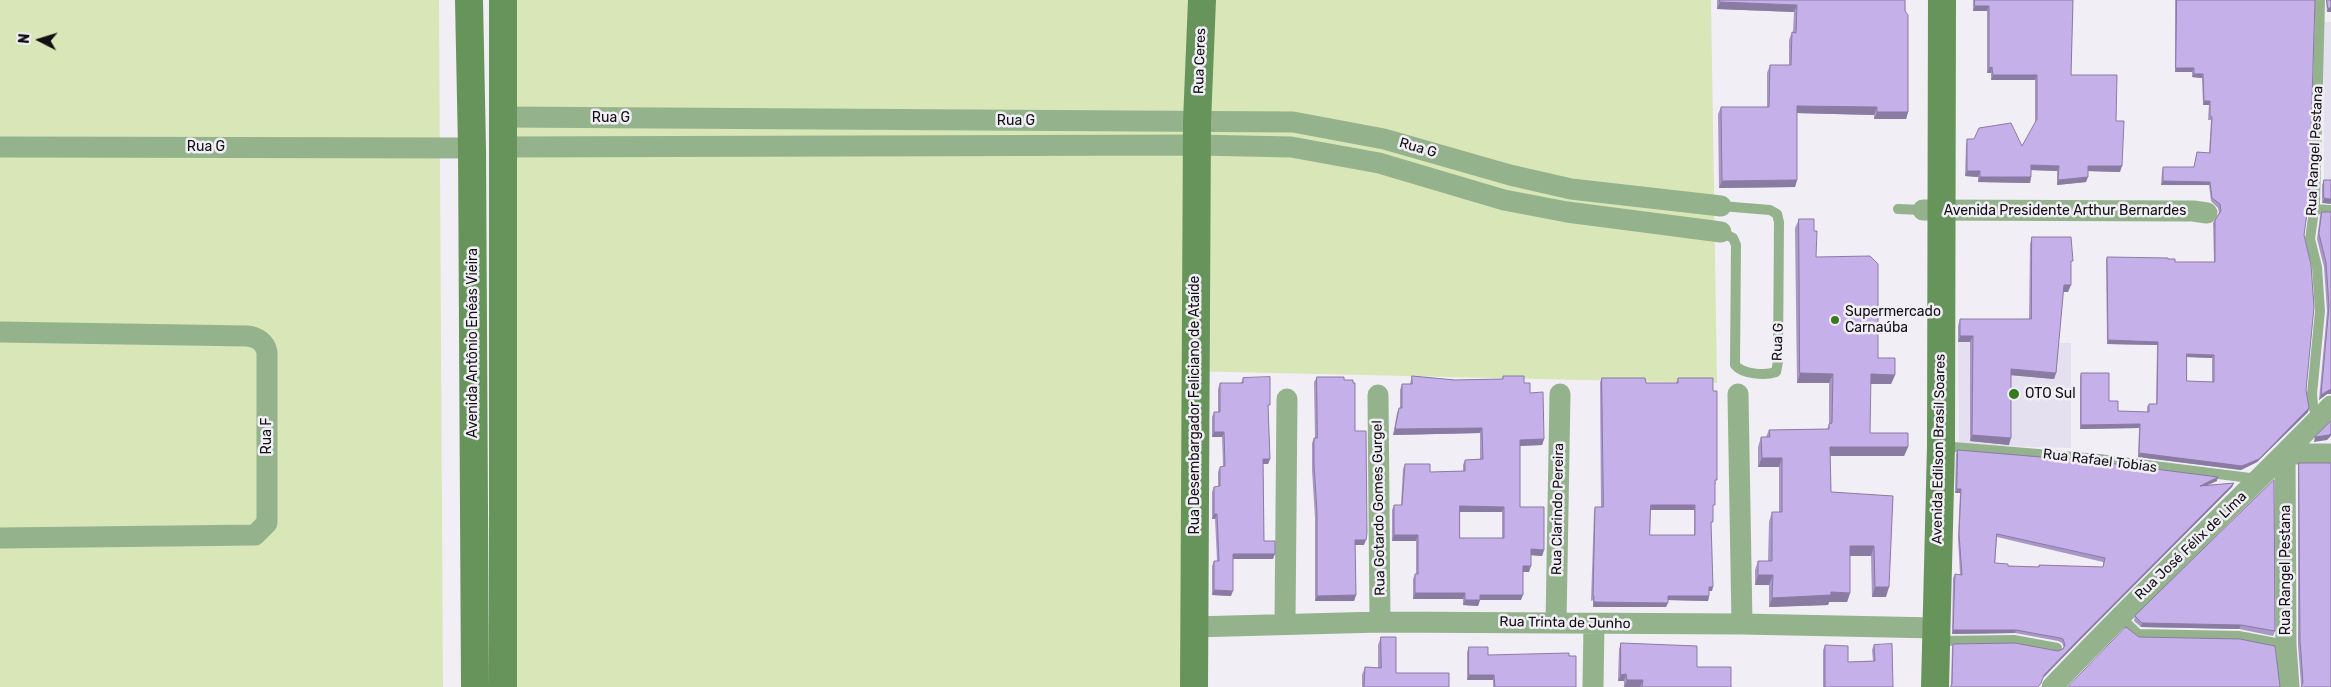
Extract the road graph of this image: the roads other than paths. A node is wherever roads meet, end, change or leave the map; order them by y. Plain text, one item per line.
1 (469, 0) edge
2 (503, 0) edge
3 (1202, 0) edge
4 (1923, 0) edge
5 (1942, 0) edge
6 (2320, 0) edge
7 (502, 117) junction
8 (1197, 134) junction
9 (0, 147) edge
10 (502, 147) junction
11 (472, 148) junction
12 (1712, 205) junction
13 (2314, 209) junction
14 (1921, 210) junction
15 (2331, 210) edge
16 (2208, 213) dead end
17 (1711, 231) junction
18 (0, 332) edge
19 (1560, 394) dead end
20 (1738, 394) dead end
21 (1378, 395) dead end
22 (1287, 399) dead end
23 (2325, 412) edge
24 (1941, 446) junction
25 (2285, 454) junction
26 (2331, 454) edge
27 (2258, 479) junction
28 (0, 538) edge
29 (2119, 616) junction
30 (1380, 622) junction
31 (1285, 623) junction
32 (1556, 624) junction
33 (1594, 624) junction
34 (1742, 624) junction
35 (1193, 627) junction
36 (1931, 632) junction
37 (2286, 645) junction
38 (2057, 648) dead end
39 (474, 687) edge
40 (503, 687) edge
41 (1194, 687) edge
42 (1594, 687) edge
43 (1921, 687) edge
44 (1936, 687) edge
45 (2052, 687) edge
46 (2289, 687) edge

1 - 11 street, Avenida Antônio Enéas Vieira
2 - 7 street
3 - 8 street, Rua Ceres
4 - 14 street, Avenida Edilson Brasil Soares
5 - 14 street, Avenida Edilson Brasil Soares
6 - 13 lane, Rua Rangel Pestana
7 - 8 street, Rua G
7 - 10 street
8 - 10 street, Rua G
8 - 12 street, Rua G
8 - 17 street, Rua G
8 - 35 street, Rua Desembargador Feliciano de Ataíde
9 - 11 street, Rua G
10 - 40 street
11 - 39 street, Avenida Antônio Enéas Vieira
12 - 17 street
12 - 17 lane, Rua G
13 - 15 lane
13 - 23 lane, Rua Rangel Pestana
14 - 16 street, Avenida Presidente Arthur Bernardes
14 - 24 street, Avenida Edilson Brasil Soares
14 - 36 street, Avenida Edilson Brasil Soares
18 - 28 street, Rua F
19 - 32 street, Rua Clarindo Pereira
20 - 34 street
21 - 30 street, Rua Gotardo Gomes Gurgel
22 - 31 street
23 - 25 street, Rua José Félix de Lima
24 - 27 lane, Rua Rafael Tobias
24 - 36 street, Avenida Edilson Brasil Soares
25 - 26 street
25 - 27 street, Rua José Félix de Lima
25 - 37 street, Rua Rangel Pestana
27 - 29 street, Rua José Félix de Lima
29 - 37 lane
29 - 45 street, Rua José Félix de Lima
30 - 31 street, Rua Trinta de Junho
30 - 32 street, Rua Trinta de Junho
31 - 35 street, Rua Trinta de Junho
32 - 33 street, Rua Trinta de Junho
33 - 34 street, Rua Trinta de Junho
33 - 42 street
34 - 36 street, Rua Trinta de Junho
35 - 41 street, Rua Desembargador Feliciano de Ataíde
36 - 38 lane
36 - 43 street, Avenida Edilson Brasil Soares
36 - 44 street, Avenida Edilson Brasil Soares
37 - 46 street, Rua Rangel Pestana

